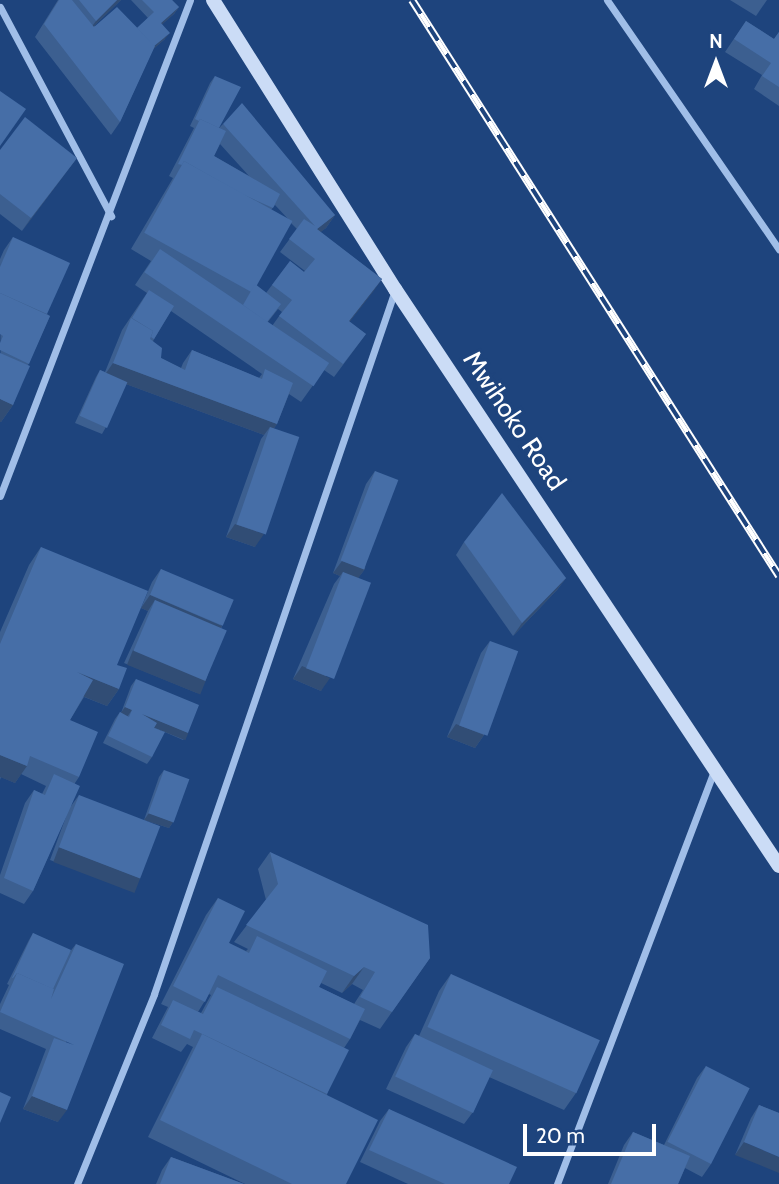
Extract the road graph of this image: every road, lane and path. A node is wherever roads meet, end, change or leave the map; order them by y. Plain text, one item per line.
1 (190, 0) edge
2 (213, 0) edge
3 (607, 0) edge
4 (0, 7) edge
5 (111, 216) junction
6 (779, 249) edge
7 (395, 289) junction
8 (0, 496) edge
9 (717, 765) junction
10 (779, 866) edge
11 (78, 1184) edge
12 (557, 1184) edge

1 - 5 street
2 - 7 street, Mwihoko Road
3 - 6 street
4 - 5 street
5 - 8 street
7 - 9 street, Mwihoko Road
7 - 11 street
9 - 10 street, Mwihoko Road
9 - 12 street

